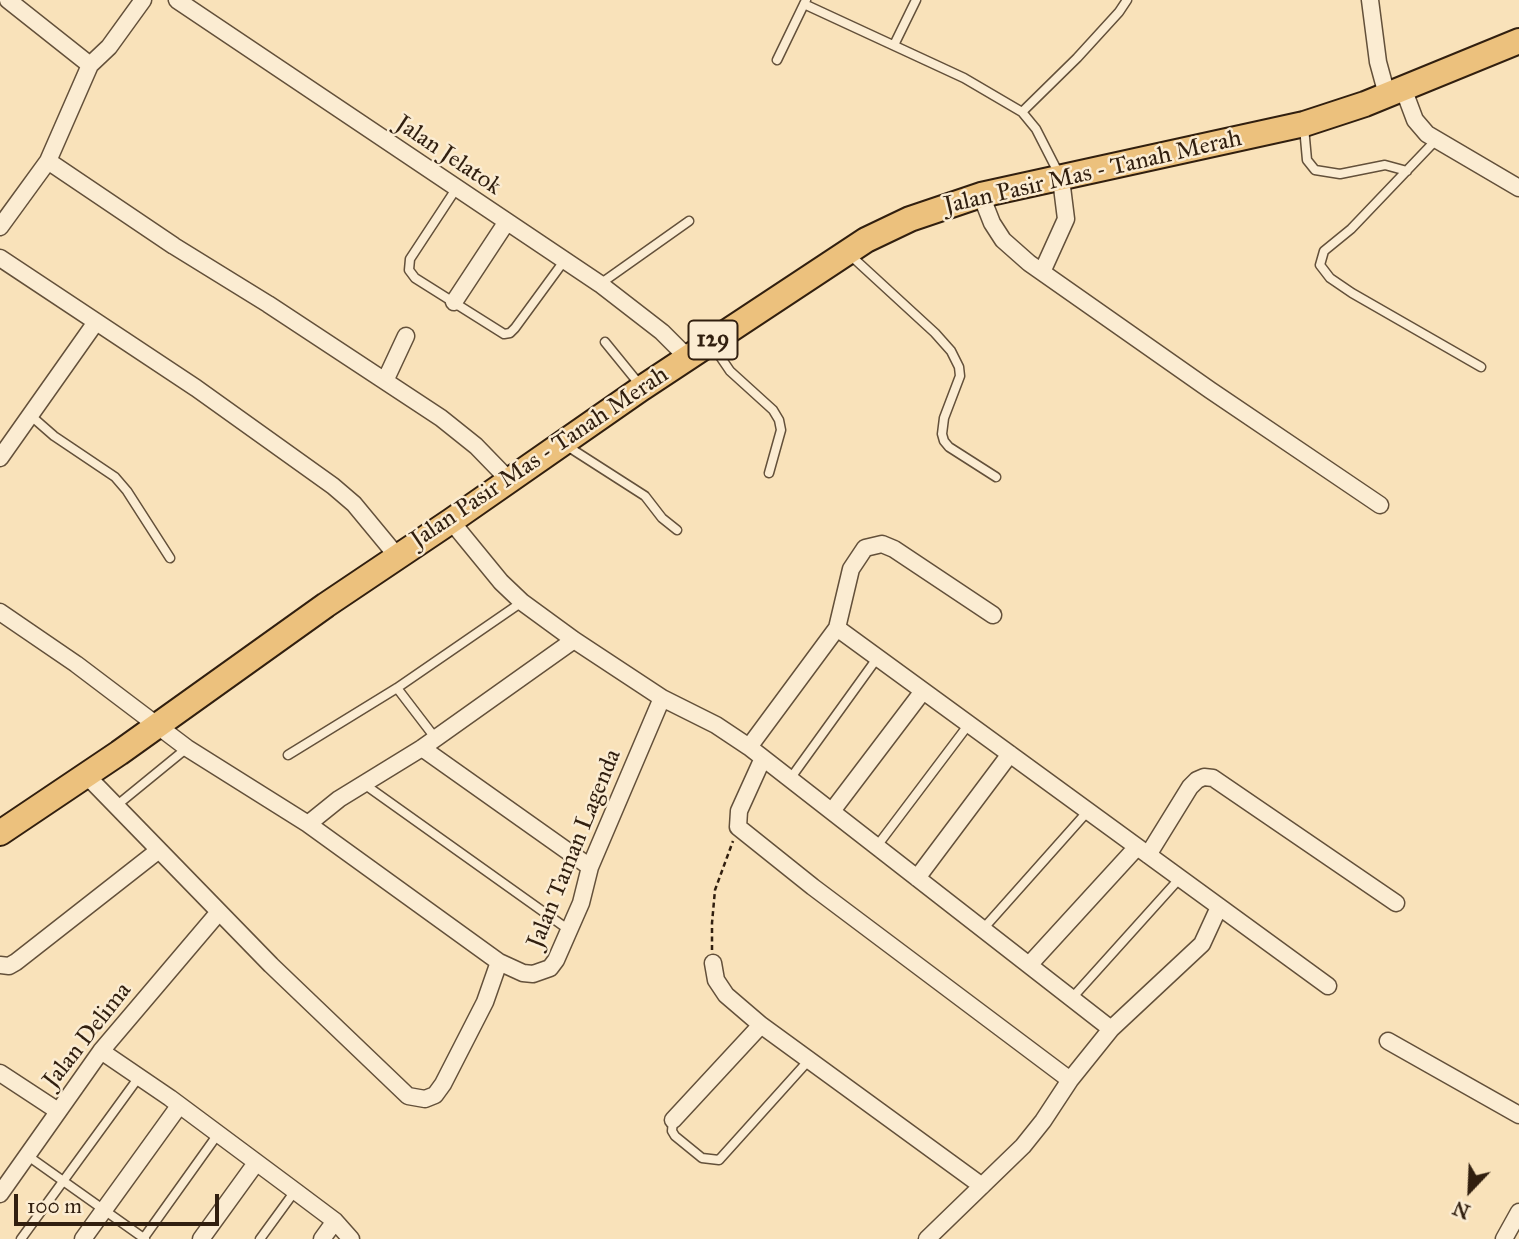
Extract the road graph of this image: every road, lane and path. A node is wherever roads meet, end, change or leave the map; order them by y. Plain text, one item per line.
1 (8, 0) edge
2 (143, 0) edge
3 (177, 0) edge
4 (916, 0) edge
5 (1126, 0) edge
6 (1370, 0) edge
7 (805, 2) edge
8 (1519, 41) edge
9 (894, 45) junction
10 (778, 60) dead end
11 (90, 65) junction
12 (1395, 92) junction
13 (1022, 112) junction
14 (1304, 124) junction
15 (1436, 140) junction
16 (48, 161) junction
17 (1407, 171) junction
18 (1061, 178) junction
19 (1519, 188) edge
20 (456, 189) junction
21 (981, 195) junction
22 (689, 220) dead end
23 (506, 223) junction
24 (0, 227) edge
25 (847, 252) junction
26 (564, 261) junction
27 (2, 263) edge
28 (1042, 272) junction
29 (600, 284) junction
30 (454, 302) junction
31 (96, 321) junction
32 (406, 336) dead end
33 (605, 342) dead end
34 (710, 342) junction
35 (687, 358) junction
36 (1481, 367) dead end
37 (385, 381) junction
38 (642, 388) junction
39 (30, 415) junction
40 (562, 443) junction
41 (0, 458) edge
42 (769, 472) dead end
43 (996, 477) dead end
44 (509, 480) junction
45 (1380, 505) dead end
46 (451, 521) junction
47 (677, 530) dead end
48 (397, 556) junction
49 (170, 558) dead end
50 (522, 602) junction
51 (0, 612) edge
52 (993, 615) dead end
53 (837, 628) junction
54 (574, 640) junction
55 (878, 657) junction
56 (397, 688) junction
57 (923, 691) junction
58 (662, 698) junction
59 (969, 724) junction
60 (159, 725) junction
61 (436, 738) junction
62 (749, 747) junction
63 (187, 748) junction
64 (422, 748) junction
65 (1010, 754) junction
66 (288, 755) dead end
67 (763, 758) junction
68 (86, 775) junction
69 (790, 779) junction
70 (364, 784) junction
71 (117, 806) junction
72 (832, 811) junction
73 (1088, 811) junction
74 (308, 824) junction
75 (738, 827) junction
76 (0, 833) edge
77 (877, 846) junction
78 (159, 850) junction
79 (1142, 851) junction
80 (590, 867) junction
81 (917, 878) junction
82 (1180, 878) junction
83 (1396, 903) dead end
84 (1219, 907) junction
85 (219, 912) junction
86 (983, 929) junction
87 (569, 930) junction
88 (499, 962) junction
89 (713, 963) joint
90 (0, 965) edge
91 (1029, 965) junction
92 (1328, 986) dead end
93 (1072, 998) junction
94 (761, 1025) junction
95 (1111, 1029) junction
96 (1388, 1041) dead end
97 (101, 1051) junction
98 (809, 1060) junction
99 (0, 1073) edge
100 (139, 1077) junction
101 (1070, 1080) junction
102 (179, 1106) junction
103 (58, 1111) junction
104 (1519, 1115) edge
105 (673, 1120) joint
106 (218, 1134) junction
107 (28, 1156) junction
108 (256, 1163) junction
109 (64, 1180) junction
110 (982, 1186) junction
111 (295, 1191) junction
112 (0, 1194) edge
113 (105, 1210) junction
114 (1519, 1212) edge
115 (335, 1222) junction
116 (21, 1239) edge
117 (83, 1239) edge
118 (144, 1239) edge
119 (201, 1239) edge
120 (260, 1239) edge
121 (322, 1239) edge
122 (351, 1239) edge
123 (927, 1239) edge
124 (1504, 1239) edge

1 - 11 street
2 - 11 street
3 - 20 street, Jalan Jelatok
4 - 9 lane
5 - 13 lane
6 - 12 street
7 - 9 lane
7 - 10 lane
8 - 12 main road, Jalan Pasir Mas - Tanah Merah / 129
9 - 13 lane
11 - 16 street
12 - 14 main road, Jalan Pasir Mas - Tanah Merah / 129
12 - 15 street
13 - 18 lane
14 - 17 lane
14 - 18 main road, Jalan Pasir Mas - Tanah Merah / 129
15 - 17 lane
15 - 19 street
16 - 24 street
16 - 37 street
17 - 36 lane
18 - 21 main road, Jalan Pasir Mas - Tanah Merah / 129
18 - 28 street
20 - 23 street, Jalan Jelatok
20 - 30 lane
21 - 25 main road, Jalan Pasir Mas - Tanah Merah / 129
21 - 28 street
22 - 29 lane
23 - 26 street, Jalan Jelatok
23 - 30 street
25 - 34 main road, Jalan Pasir Mas - Tanah Merah / 129
25 - 43 lane
26 - 29 street, Jalan Jelatok
26 - 30 lane
27 - 31 street
28 - 45 street
29 - 35 street, Jalan Jelatok
31 - 39 street
31 - 48 street
32 - 37 street
33 - 38 lane
34 - 35 main road, Jalan Pasir Mas - Tanah Merah / 129
34 - 42 lane
35 - 38 main road, Jalan Pasir Mas - Tanah Merah / 129
37 - 44 street
38 - 40 main road, Jalan Pasir Mas - Tanah Merah / 129
39 - 41 street
39 - 49 lane
40 - 44 main road, Jalan Pasir Mas - Tanah Merah / 129
40 - 47 lane
44 - 46 main road, Jalan Pasir Mas - Tanah Merah / 129
46 - 48 main road, Jalan Pasir Mas - Tanah Merah / 129
46 - 50 street
48 - 60 main road, Jalan Pasir Mas - Tanah Merah / 129
50 - 54 street
50 - 56 lane
51 - 60 street
52 - 53 street
53 - 55 street
53 - 62 street
54 - 58 street
54 - 61 street
55 - 57 street
55 - 69 lane
56 - 61 lane
56 - 66 lane
57 - 59 street
57 - 72 street
58 - 62 street
58 - 80 street, Jalan Taman Lagenda
59 - 65 street
59 - 77 lane
60 - 63 street
60 - 68 main road, Jalan Pasir Mas - Tanah Merah / 129
61 - 64 street
62 - 67 street
63 - 71 lane
63 - 74 street
64 - 70 street
64 - 80 street
65 - 73 street
65 - 81 street
67 - 69 street
67 - 75 street
68 - 71 street
68 - 76 main road, Jalan Pasir Mas - Tanah Merah / 129
69 - 72 street
70 - 74 street
70 - 87 lane
71 - 78 street
72 - 77 street
73 - 79 street
73 - 86 lane
74 - 88 street
75 - 89 path
75 - 101 street
77 - 81 street
78 - 85 street
78 - 90 street
79 - 82 street
79 - 83 street
79 - 91 street
80 - 87 street, Jalan Taman Lagenda
81 - 86 street
82 - 84 street
82 - 93 lane
84 - 92 street
84 - 95 street
85 - 88 street
85 - 97 street, Jalan Delima
86 - 91 street
87 - 88 street, Jalan Taman Lagenda
89 - 94 street
91 - 93 street
93 - 95 street
94 - 98 street
94 - 105 street
95 - 101 street
96 - 104 street
97 - 100 street
97 - 103 street, Jalan Delima
98 - 105 lane
98 - 110 street
99 - 103 street
100 - 102 street
100 - 109 lane
101 - 110 street
102 - 106 street
102 - 113 street
103 - 107 street, Jalan Delima
106 - 108 street
106 - 118 lane
107 - 109 lane
107 - 112 street, Jalan Delima
108 - 111 street
108 - 119 street
109 - 113 lane
109 - 116 lane
110 - 123 street
111 - 115 street
111 - 120 lane
113 - 117 street
113 - 118 lane
114 - 124 street
115 - 121 street
115 - 122 street

